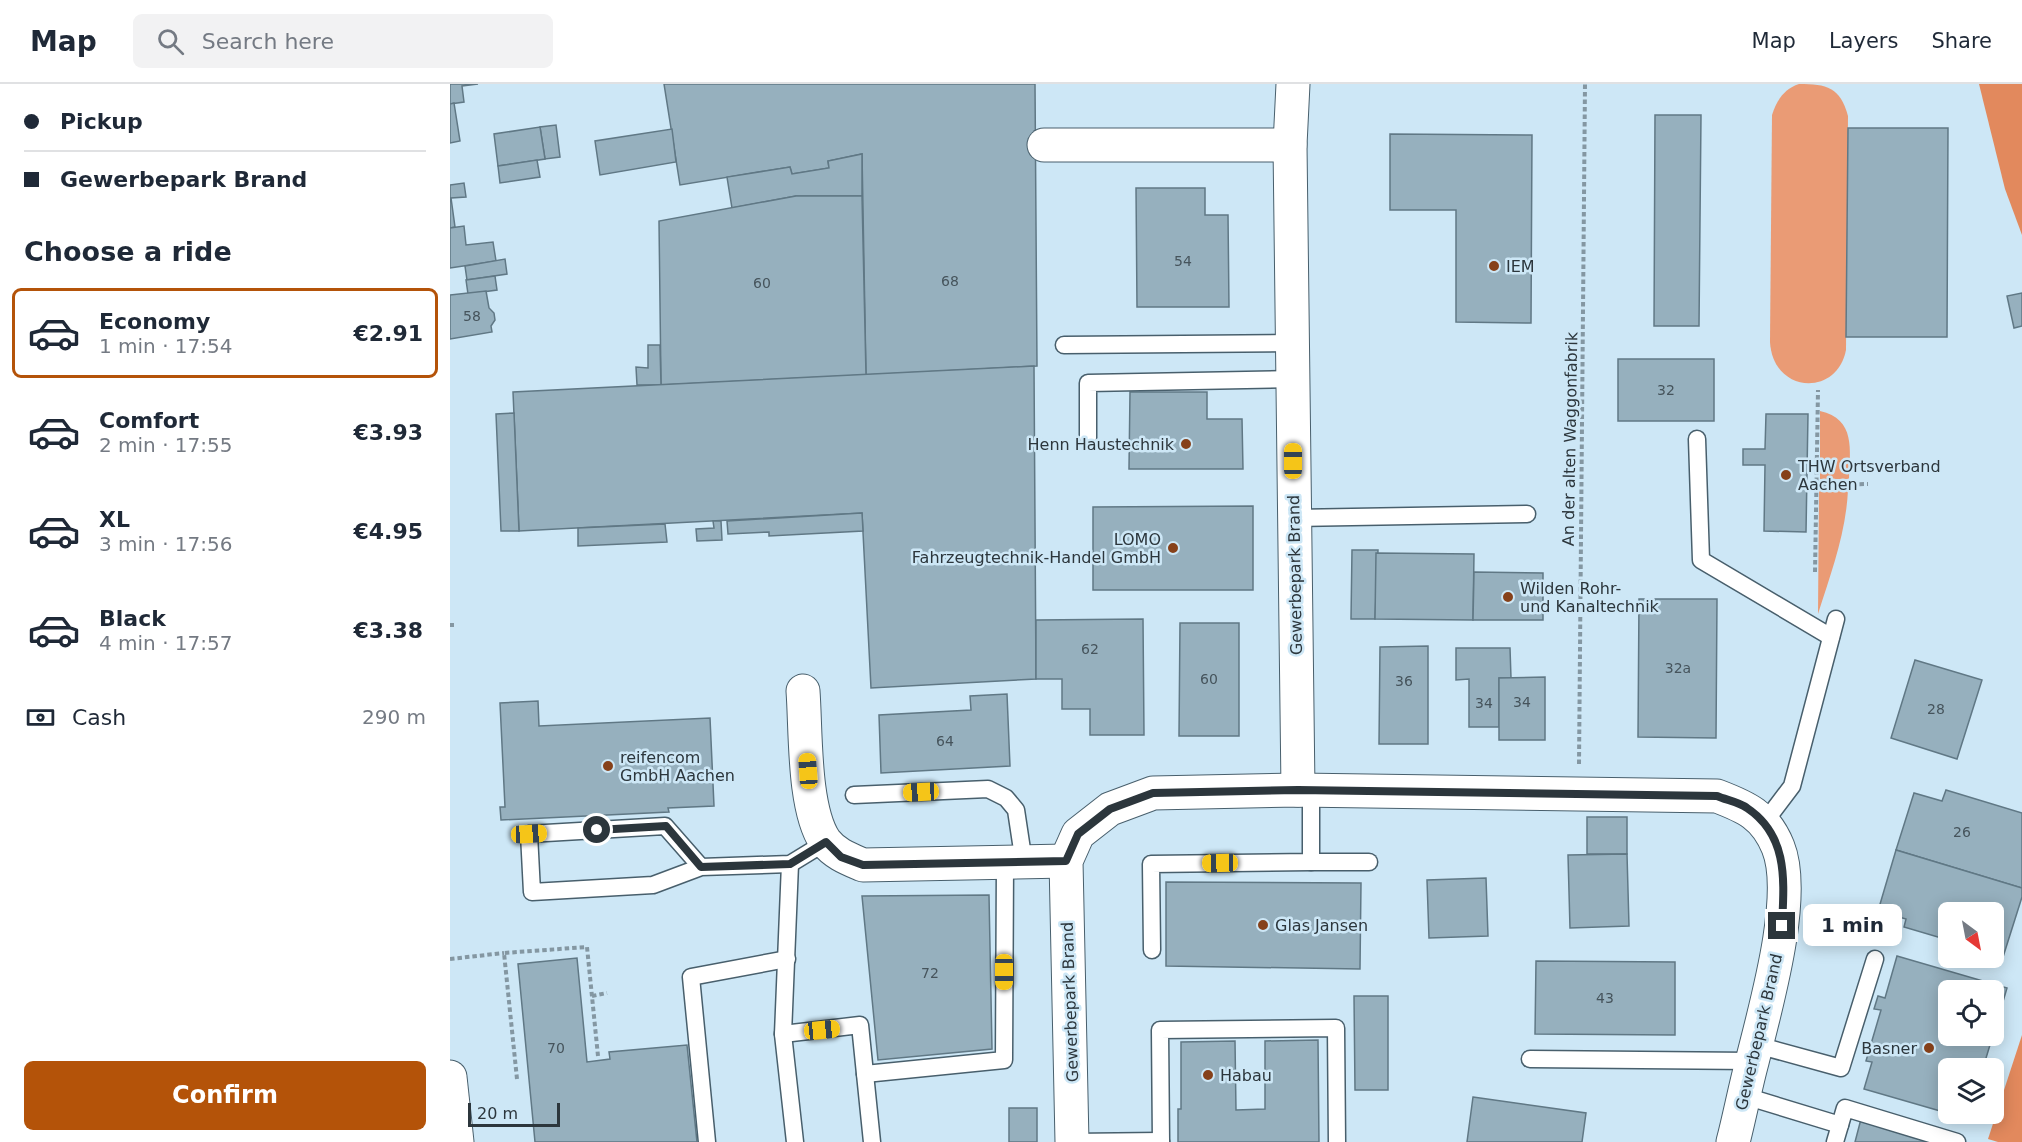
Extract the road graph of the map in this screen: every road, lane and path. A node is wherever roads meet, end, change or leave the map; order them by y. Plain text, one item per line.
1 (1293, 84) edge
2 (1586, 84) edge
3 (1290, 145) junction
4 (1044, 146) dead end
5 (1292, 343) junction
6 (1064, 345) dead end
7 (1293, 379) junction
8 (1818, 390) dead end
9 (1088, 438) dead end
10 (1697, 439) dead end
11 (1807, 484) dead end
12 (1817, 484) junction
13 (1868, 484) dead end
14 (1527, 514) dead end
15 (1294, 518) junction
16 (1815, 572) dead end
17 (1836, 619) dead end
18 (1831, 637) junction
19 (803, 691) dead end
20 (1305, 790) junction
21 (854, 795) dead end
22 (1578, 795) junction
23 (1764, 823) junction
24 (826, 842) junction
25 (1066, 861) junction
26 (1014, 862) junction
27 (1311, 862) junction
28 (1370, 862) dead end
29 (790, 864) junction
30 (701, 867) junction
31 (1152, 950) dead end
32 (504, 953) junction
33 (450, 959) edge
34 (787, 959) junction
35 (1875, 959) dead end
36 (607, 993) dead end
37 (592, 996) junction
38 (783, 1034) junction
39 (1755, 1053) junction
40 (598, 1056) dead end
41 (1530, 1059) dead end
42 (865, 1074) junction
43 (450, 1077) edge
44 (517, 1079) dead end
45 (1745, 1096) junction
46 (1840, 1125) junction
47 (1161, 1141) edge
48 (457, 1142) edge
49 (707, 1142) edge
50 (795, 1142) edge
51 (872, 1142) edge
52 (1072, 1142) edge
53 (1337, 1142) edge
54 (1733, 1142) edge
55 (1835, 1142) edge
56 (1957, 1142) edge

1 - 3 street, Gewerbepark Brand
2 - 22 path, An der alten Waggonfabrik
3 - 4 street
3 - 5 street, Gewerbepark Brand
5 - 6 lane
5 - 7 street, Gewerbepark Brand
7 - 9 lane
7 - 15 street, Gewerbepark Brand
8 - 12 path
10 - 18 lane
11 - 12 path
12 - 13 path
12 - 16 path
14 - 15 lane
15 - 20 street, Gewerbepark Brand
17 - 18 lane
18 - 23 lane
19 - 24 street
20 - 22 street, Gewerbepark Brand
20 - 25 street, Gewerbepark Brand
20 - 27 lane
21 - 26 lane
22 - 23 street, Gewerbepark Brand
23 - 39 street, Gewerbepark Brand
24 - 26 street
24 - 29 lane
25 - 26 street
25 - 52 street, Gewerbepark Brand
26 - 42 lane
27 - 28 lane
27 - 31 lane
29 - 30 lane
29 - 34 lane
30 - 30 lane
32 - 33 path
32 - 37 path
32 - 44 path
34 - 38 lane
34 - 49 lane
35 - 39 lane
36 - 37 path
37 - 40 path
38 - 42 lane
38 - 50 lane
39 - 41 lane
39 - 45 street, Gewerbepark Brand
42 - 51 lane
43 - 48 street
45 - 46 lane
45 - 54 street, Gewerbepark Brand
46 - 55 lane
46 - 56 lane
47 - 52 lane
47 - 53 lane

